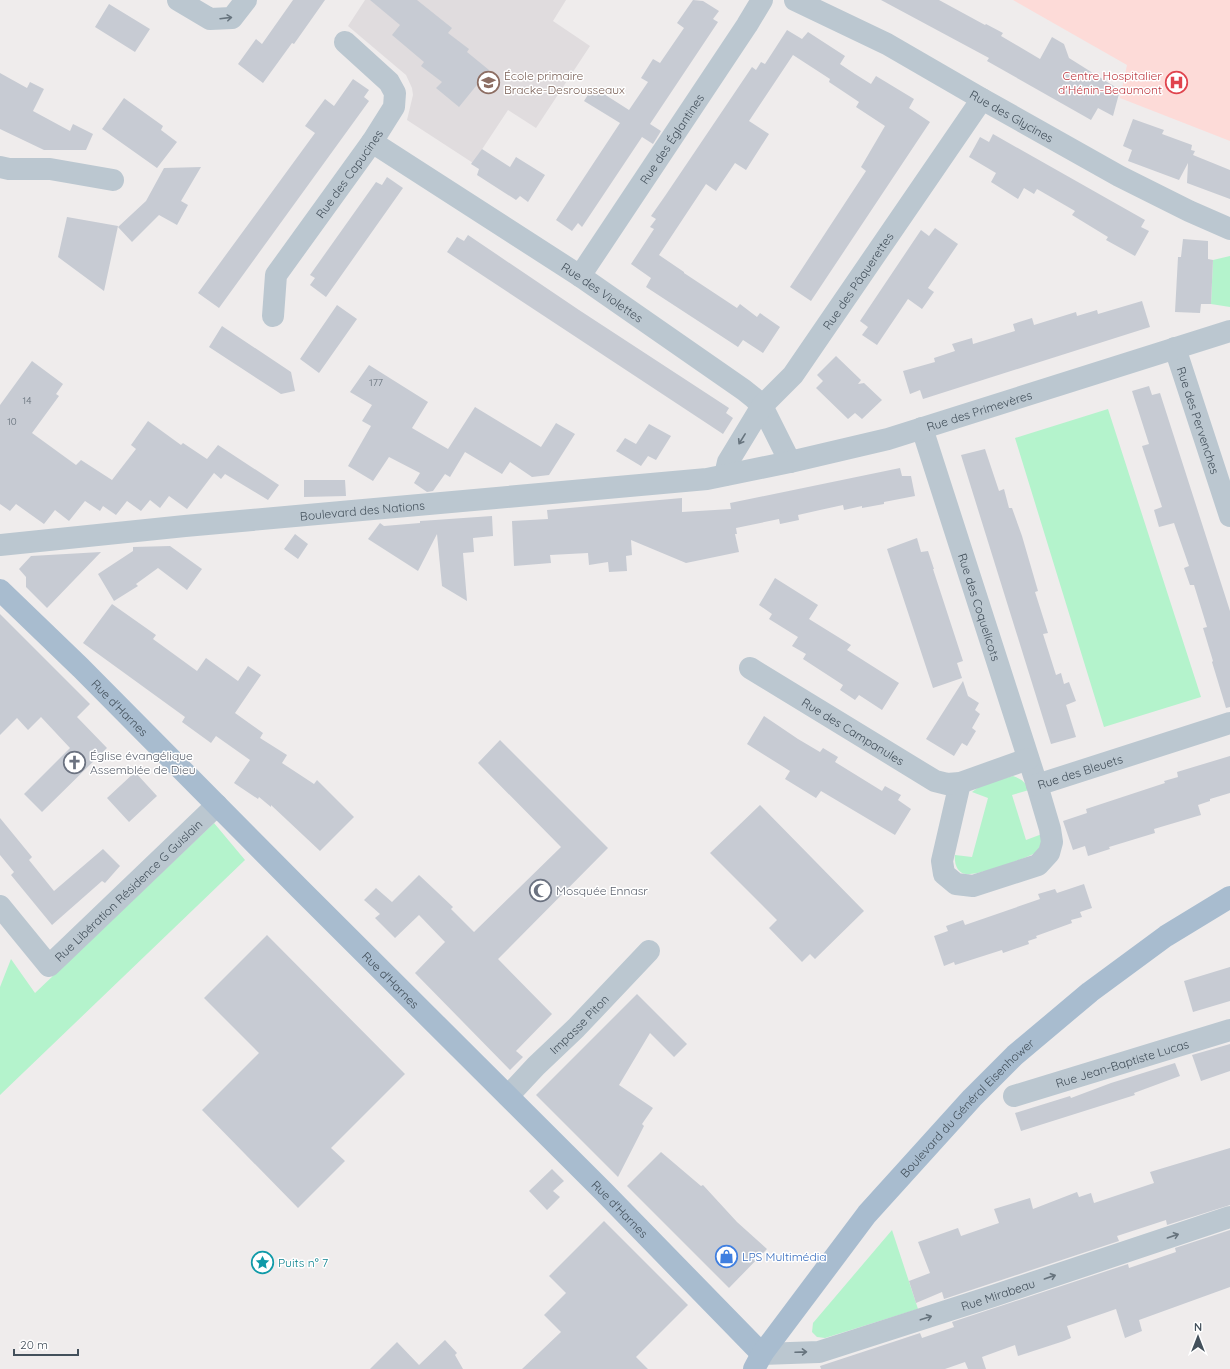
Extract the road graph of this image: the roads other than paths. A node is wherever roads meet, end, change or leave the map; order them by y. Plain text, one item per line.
1 (178, 0) edge
2 (246, 0) edge
3 (762, 0) edge
4 (795, 0) edge
5 (345, 42) dead end
6 (982, 99) junction
7 (372, 142) junction
8 (0, 167) edge
9 (113, 180) dead end
10 (1230, 229) edge
11 (580, 276) junction
12 (273, 316) dead end
13 (1230, 331) edge
14 (1175, 348) junction
15 (762, 406) junction
16 (922, 428) junction
17 (790, 462) junction
18 (725, 475) junction
19 (1230, 516) edge
20 (0, 545) edge
21 (0, 590) edge
22 (750, 668) dead end
23 (1230, 723) edge
24 (1028, 759) junction
25 (960, 783) junction
26 (1037, 785) junction
27 (217, 805) junction
28 (1230, 897) edge
29 (0, 906) edge
30 (0, 927) edge
31 (25, 936) junction
32 (649, 951) dead end
33 (1230, 1030) edge
34 (508, 1096) junction
35 (1014, 1096) dead end
36 (1230, 1217) edge
37 (758, 1362) edge
38 (782, 1369) edge

1 -> 2 street
3 - 11 street, Rue des Églantines
4 - 6 street, Rue des Glycines
5 - 7 street, Rue des Capucines
6 - 10 street, Rue des Glycines
6 - 15 street, Rue des Pâquerettes
7 - 11 street, Rue des Violettes
7 - 12 street, Rue des Capucines
8 - 9 street
11 - 15 street, Rue des Violettes
13 - 14 street, Rue des Primevères
14 - 16 street, Rue des Primevères
14 - 19 street, Rue des Pervenches
15 - 17 street
15 -> 18 street
16 - 17 street, Rue des Primevères
16 - 24 street, Rue des Coquelicots
17 - 18 street, Rue des Primevères
18 - 20 street, Boulevard des Nations
21 - 27 main road, Rue d'Harnes
22 - 25 street, Rue des Campanules
23 - 26 street, Rue des Bleuets
24 - 25 street
24 - 26 street, Rue des Coquelicots
25 - 26 street, Rue des Bleuets
27 - 31 street, Rue Libération Résidence G Guislain
27 - 34 main road, Rue d'Harnes
28 - 37 main road, Boulevard du Général Eisenhower
29 - 31 street, Rue Libération Résidence G Guislain
30 - 31 street
32 - 34 street, Impasse Piton
33 - 35 street, Rue Jean-Baptiste Lucas
34 - 37 main road, Rue d'Harnes
37 -> 36 street, Rue Mirabeau
37 - 38 street, Rue d'Harnes

